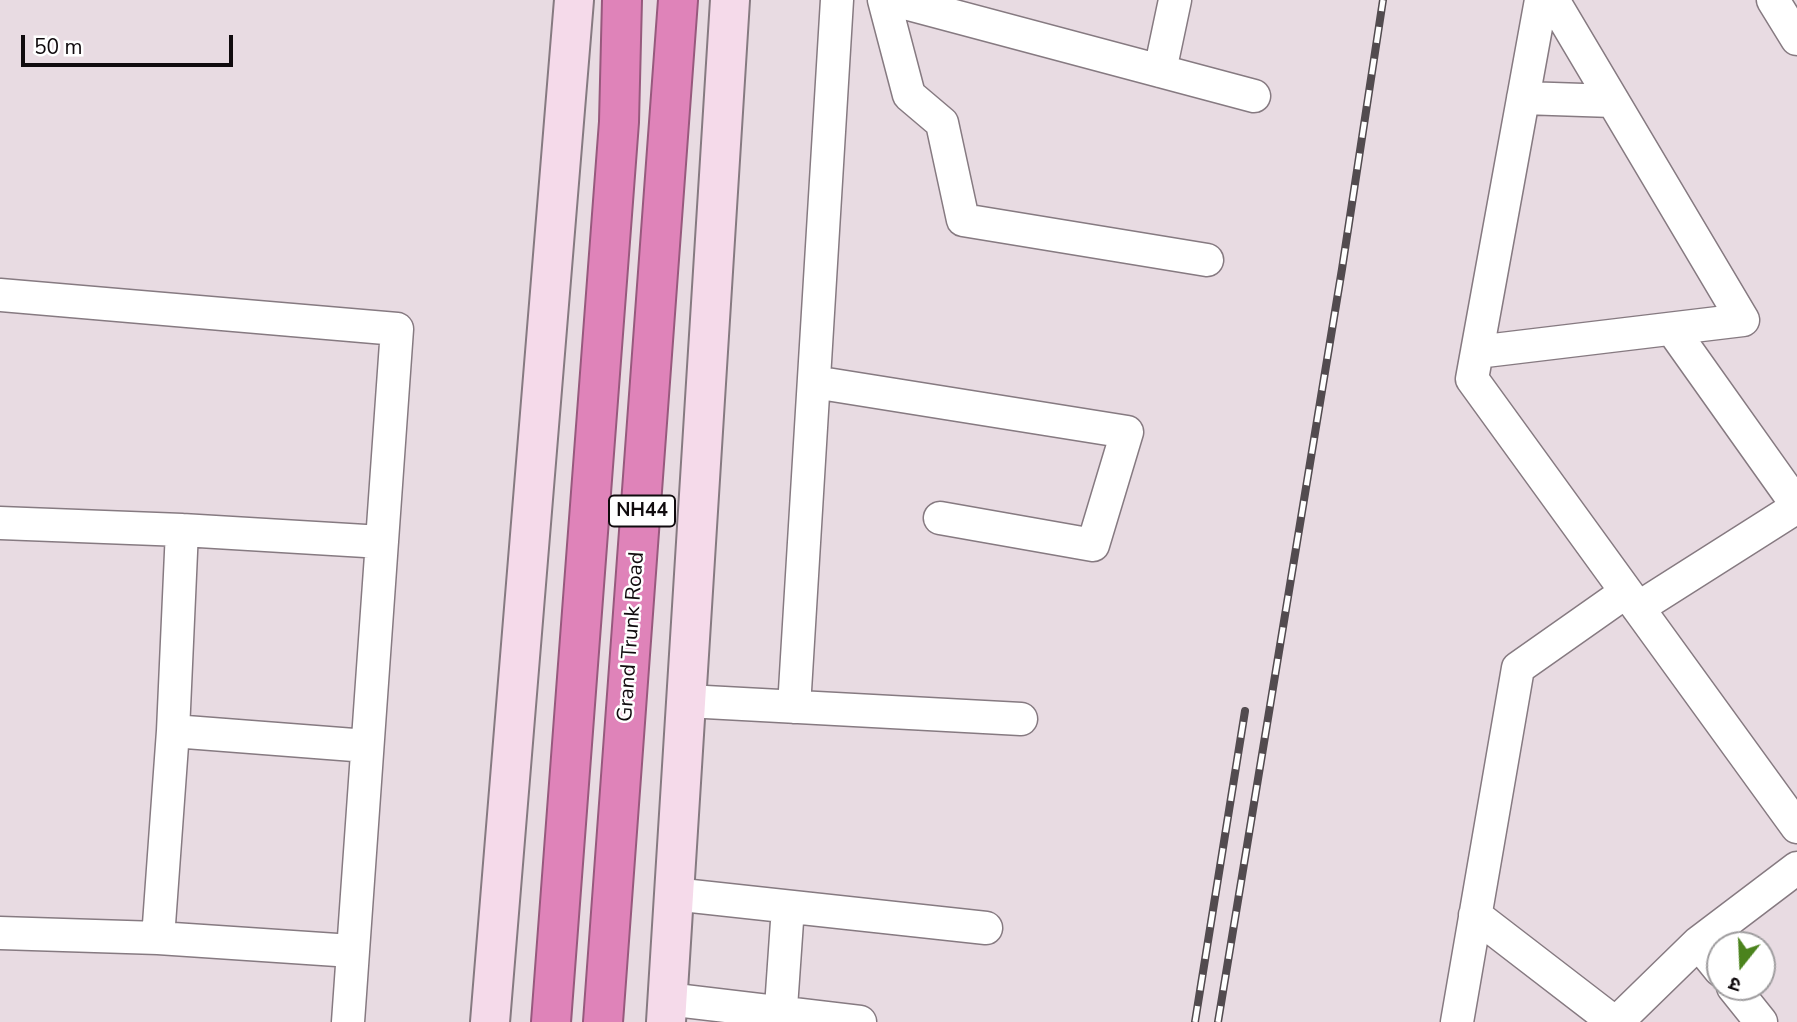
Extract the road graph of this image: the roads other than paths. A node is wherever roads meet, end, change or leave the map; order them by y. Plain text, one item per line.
1 (574, 0) edge
2 (622, 0) edge
3 (678, 0) edge
4 (730, 0) edge
5 (836, 0) edge
6 (884, 0) edge
7 (894, 0) edge
8 (1175, 0) edge
9 (1541, 0) edge
10 (1553, 0) edge
11 (1773, 0) edge
12 (1797, 39) edge
13 (1160, 71) junction
14 (1254, 96) dead end
15 (1523, 98) junction
16 (1613, 101) junction
17 (1207, 260) dead end
18 (0, 295) edge
19 (1672, 328) junction
20 (1477, 352) junction
21 (814, 382) junction
22 (1797, 506) edge
23 (940, 518) dead end
24 (0, 523) edge
25 (182, 530) junction
26 (382, 542) junction
27 (1632, 600) junction
28 (687, 701) junction
29 (794, 707) junction
30 (1021, 719) dead end
31 (173, 731) junction
32 (367, 746) junction
33 (1797, 827) edge
34 (1797, 868) edge
35 (673, 894) junction
36 (788, 906) junction
37 (1475, 915) junction
38 (986, 928) dead end
39 (0, 933) edge
40 (158, 938) junction
41 (1698, 943) junction
42 (352, 951) junction
43 (1706, 953) edge
44 (1744, 1001) edge
45 (666, 1011) edge
46 (781, 1017) edge
47 (348, 1022) edge
48 (489, 1022) edge
49 (551, 1022) edge
50 (603, 1022) edge
51 (860, 1022) edge
52 (1457, 1022) edge
53 (1615, 1022) edge
54 (1761, 1022) edge

1 - 48 street
2 - 49 highway, NH44
3 - 50 highway, Grand Trunk Road / NH44
4 - 28 street
5 - 21 street
6 - 17 street
7 - 13 street
8 - 13 street
9 - 15 street
10 - 16 street
11 - 12 street
13 - 14 street
15 - 16 street
15 - 20 street
16 - 19 street
18 - 26 street
19 - 20 street
19 - 22 street
20 - 27 street
21 - 23 street
21 - 29 street
22 - 27 street
24 - 25 street
25 - 26 street
25 - 31 street
26 - 32 street
27 - 33 street
27 - 37 street
28 - 29 street
28 - 35 street
29 - 30 street
31 - 32 street
31 - 40 street
32 - 42 street
34 - 41 street
35 - 36 street
35 - 45 street
36 - 38 street
36 - 46 street
37 - 52 street
37 - 53 street
39 - 40 street
40 - 42 street
41 - 43 street
41 - 53 street
42 - 47 street
44 - 54 street
45 - 46 street
46 - 51 street

